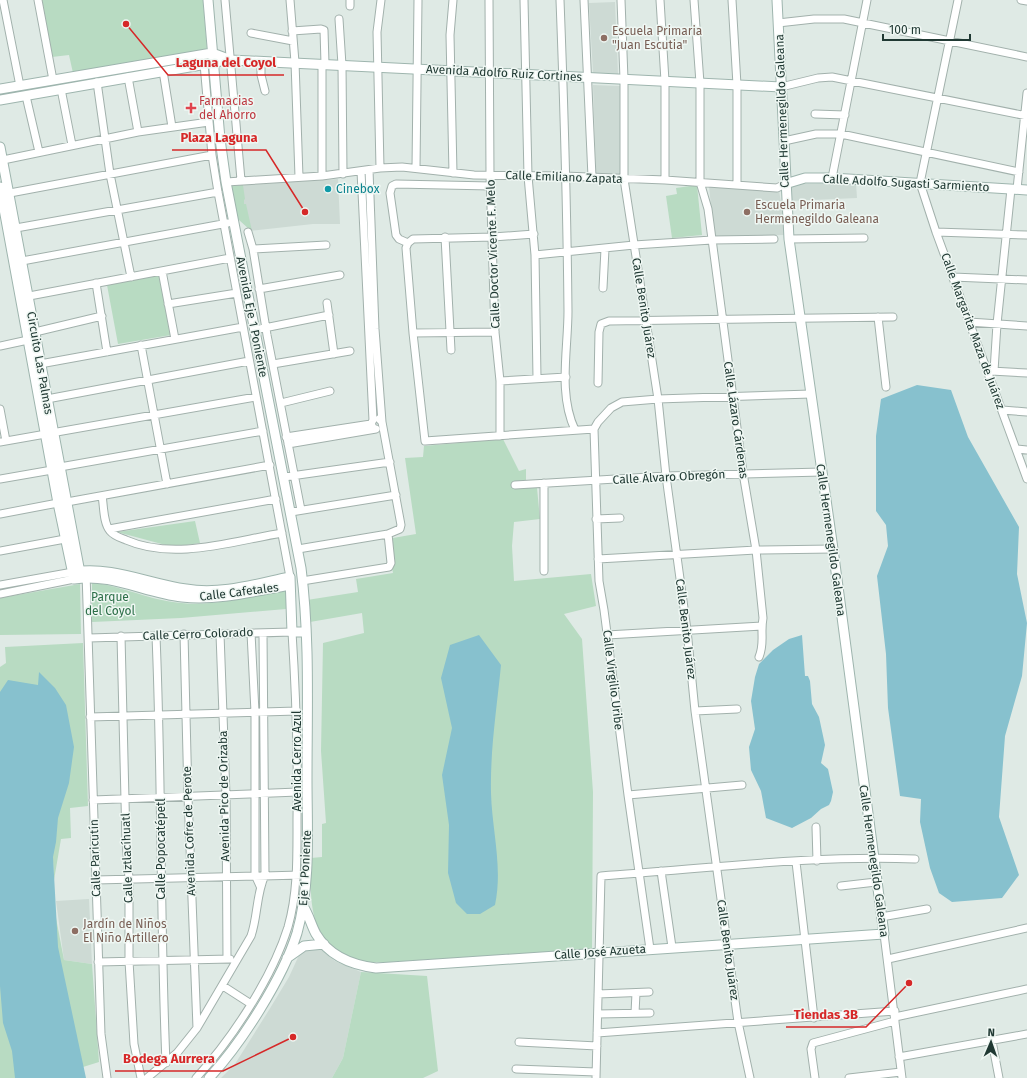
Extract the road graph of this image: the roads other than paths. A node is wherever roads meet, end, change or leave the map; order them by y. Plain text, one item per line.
1 (3, 0) edge
2 (38, 0) edge
3 (208, 0) edge
4 (225, 0) edge
5 (290, 0) edge
6 (381, 0) edge
7 (418, 0) edge
8 (453, 0) edge
9 (489, 0) edge
10 (524, 0) edge
11 (560, 0) edge
12 (584, 0) edge
13 (620, 0) edge
14 (660, 0) edge
15 (694, 0) edge
16 (732, 0) edge
17 (776, 0) edge
18 (867, 0) edge
19 (958, 0) edge
20 (1022, 0) edge
21 (1027, 1) edge
22 (339, 19) dead end
23 (863, 22) junction
24 (778, 23) junction
25 (292, 31) junction
26 (251, 33) dead end
27 (950, 40) junction
28 (293, 41) junction
29 (212, 53) junction
30 (1027, 57) edge
31 (229, 59) junction
32 (261, 61) junction
33 (155, 62) junction
34 (295, 62) junction
35 (209, 64) junction
36 (323, 64) junction
37 (342, 65) junction
38 (378, 67) junction
39 (417, 69) junction
40 (451, 71) junction
41 (103, 72) junction
42 (160, 72) junction
43 (490, 73) junction
44 (526, 74) junction
45 (563, 76) junction
46 (128, 77) junction
47 (589, 77) junction
48 (624, 79) junction
49 (851, 79) junction
50 (53, 80) junction
51 (665, 81) junction
52 (101, 82) junction
53 (700, 83) junction
54 (737, 85) junction
55 (20, 86) junction
56 (781, 87) junction
57 (0, 89) edge
58 (61, 89) junction
59 (265, 91) dead end
60 (1027, 92) edge
61 (26, 96) junction
62 (939, 98) junction
63 (0, 100) edge
64 (815, 114) dead end
65 (845, 115) junction
66 (1026, 115) edge
67 (209, 122) junction
68 (172, 127) junction
69 (138, 132) junction
70 (841, 134) junction
71 (105, 139) junction
72 (784, 140) junction
73 (72, 145) junction
74 (0, 147) edge
75 (39, 152) junction
76 (927, 153) junction
77 (212, 155) junction
78 (3, 160) junction
79 (380, 168) junction
80 (416, 168) junction
81 (365, 170) junction
82 (1019, 172) junction
83 (453, 173) junction
84 (110, 174) junction
85 (343, 174) junction
86 (490, 175) junction
87 (322, 176) junction
88 (528, 176) junction
89 (564, 176) junction
90 (298, 177) junction
91 (592, 177) junction
92 (832, 178) junction
93 (624, 179) junction
94 (241, 180) junction
95 (665, 180) junction
96 (226, 182) junction
97 (700, 182) junction
98 (920, 183) junction
99 (737, 184) junction
100 (785, 184) junction
101 (491, 186) junction
102 (0, 187) edge
103 (1014, 189) junction
104 (1027, 190) edge
105 (218, 192) junction
106 (4, 197) edge
107 (116, 208) junction
108 (234, 222) junction
109 (224, 224) junction
110 (16, 228) junction
111 (248, 232) dead end
112 (936, 232) junction
113 (534, 234) junction
114 (1007, 234) junction
115 (1027, 235) edge
116 (445, 237) junction
117 (493, 237) junction
118 (774, 238) dead end
119 (864, 238) dead end
120 (712, 240) junction
121 (788, 240) junction
122 (123, 243) junction
123 (408, 243) junction
124 (326, 245) dead end
125 (634, 245) junction
126 (253, 249) junction
127 (604, 249) junction
128 (566, 252) junction
129 (535, 254) junction
130 (230, 258) junction
131 (22, 261) junction
132 (162, 271) junction
133 (340, 275) dead end
134 (131, 277) junction
135 (953, 277) junction
136 (1002, 279) junction
137 (1027, 280) edge
138 (96, 283) junction
139 (603, 288) dead end
140 (259, 289) junction
141 (237, 293) junction
142 (24, 297) junction
143 (326, 303) dead end
144 (168, 304) junction
145 (329, 315) junction
146 (102, 316) junction
147 (878, 317) junction
148 (893, 317) dead end
149 (722, 318) junction
150 (800, 318) junction
151 (646, 321) junction
152 (969, 322) junction
153 (997, 324) junction
154 (1027, 326) edge
155 (243, 327) junction
156 (266, 327) junction
157 (254, 330) junction
158 (35, 332) junction
159 (495, 332) junction
160 (413, 333) junction
161 (450, 333) junction
162 (175, 339) junction
163 (28, 340) junction
164 (141, 345) junction
165 (0, 346) edge
166 (451, 350) dead end
167 (107, 352) junction
168 (350, 352) dead end
169 (334, 354) junction
170 (249, 361) junction
171 (40, 364) junction
172 (273, 364) junction
173 (991, 371) junction
174 (1027, 373) edge
175 (537, 378) junction
176 (566, 378) junction
177 (148, 380) junction
178 (500, 381) junction
179 (598, 383) dead end
180 (886, 387) dead end
181 (330, 391) dead end
182 (811, 394) junction
183 (256, 397) junction
184 (733, 397) junction
185 (47, 399) junction
186 (658, 399) junction
187 (281, 403) junction
188 (0, 409) edge
189 (1002, 410) junction
190 (1027, 412) edge
191 (154, 415) junction
192 (376, 424) junction
193 (594, 429) junction
194 (575, 430) junction
195 (263, 431) junction
196 (49, 433) junction
197 (500, 436) junction
198 (287, 440) junction
199 (3, 442) edge
200 (1017, 449) junction
201 (160, 450) junction
202 (1027, 450) edge
203 (291, 459) junction
204 (281, 462) junction
205 (390, 462) junction
206 (270, 465) junction
207 (56, 468) junction
208 (822, 472) junction
209 (743, 473) junction
210 (295, 475) junction
211 (666, 476) junction
212 (284, 477) junction
213 (0, 479) edge
214 (1027, 479) edge
215 (594, 481) junction
216 (544, 483) junction
217 (167, 484) junction
218 (515, 485) dead end
219 (396, 495) junction
220 (102, 496) junction
221 (276, 499) junction
222 (62, 503) junction
223 (301, 510) junction
224 (291, 512) junction
225 (0, 514) edge
226 (620, 518) dead end
227 (596, 519) junction
228 (109, 529) junction
229 (282, 533) junction
230 (388, 534) junction
231 (65, 539) junction
232 (298, 549) junction
233 (833, 549) junction
234 (756, 550) junction
235 (0, 551) edge
236 (676, 553) junction
237 (598, 559) junction
238 (544, 571) dead end
239 (80, 575) junction
240 (290, 581) junction
241 (302, 581) junction
242 (0, 585) edge
243 (0, 594) edge
244 (762, 626) junction
245 (687, 630) junction
246 (292, 632) junction
247 (306, 632) junction
248 (251, 633) junction
249 (263, 633) junction
250 (184, 634) junction
251 (220, 634) junction
252 (607, 635) junction
253 (121, 636) junction
254 (156, 636) junction
255 (89, 638) junction
256 (759, 657) dead end
257 (737, 709) dead end
258 (297, 711) junction
259 (695, 711) junction
260 (255, 712) junction
261 (264, 712) junction
262 (222, 713) junction
263 (186, 714) junction
264 (159, 715) junction
265 (122, 716) junction
266 (90, 717) junction
267 (255, 750) junction
268 (264, 750) junction
269 (742, 785) dead end
270 (706, 788) junction
271 (298, 792) junction
272 (264, 793) junction
273 (256, 794) junction
274 (226, 795) junction
275 (628, 795) junction
276 (161, 796) junction
277 (188, 796) junction
278 (125, 798) junction
279 (93, 800) junction
280 (816, 827) dead end
281 (873, 857) junction
282 (915, 859) dead end
283 (817, 860) junction
284 (796, 862) junction
285 (716, 866) junction
286 (661, 871) junction
287 (638, 873) junction
288 (297, 874) junction
289 (265, 875) junction
290 (226, 876) junction
291 (255, 876) junction
292 (308, 876) junction
293 (191, 877) junction
294 (161, 878) junction
295 (129, 879) junction
296 (96, 880) junction
297 (876, 882) junction
298 (260, 886) junction
299 (841, 886) dead end
300 (303, 906) junction
301 (927, 909) dead end
302 (881, 917) junction
303 (1027, 928) edge
304 (884, 934) junction
305 (804, 939) junction
306 (728, 943) junction
307 (324, 944) junction
308 (672, 947) junction
309 (650, 949) junction
310 (598, 952) junction
311 (237, 958) junction
312 (287, 958) junction
313 (194, 959) junction
314 (227, 959) junction
315 (888, 959) junction
316 (162, 960) junction
317 (129, 961) junction
318 (98, 962) junction
319 (223, 986) junction
320 (1027, 989) edge
321 (649, 992) dead end
322 (636, 993) junction
323 (598, 994) junction
324 (251, 1004) junction
325 (635, 1013) junction
326 (650, 1013) dead end
327 (598, 1014) junction
328 (895, 1016) junction
329 (814, 1018) junction
330 (738, 1022) junction
331 (197, 1028) junction
332 (597, 1033) junction
333 (1027, 1034) edge
334 (992, 1040) junction
335 (519, 1042) dead end
336 (597, 1046) junction
337 (899, 1057) junction
338 (166, 1063) junction
339 (516, 1069) dead end
340 (596, 1075) edge
341 (901, 1075) edge
342 (107, 1078) edge
343 (141, 1078) edge
344 (147, 1078) edge
345 (196, 1078) edge
346 (210, 1078) edge
347 (750, 1078) edge
348 (815, 1078) edge
349 (849, 1078) edge
350 (999, 1078) edge

1 - 55 street
2 - 50 street
3 - 29 street, Avenida Eje 1 Poniente
4 - 31 street
5 - 25 street
6 - 38 street
7 - 39 street
8 - 40 street
9 - 43 street, Calle Doctor Vicente F. Melo
10 - 44 street
11 - 45 street
12 - 47 street
13 - 48 street, Calle Benito Juárez
14 - 51 street
15 - 53 street, Calle Lázaro Cárdenas
16 - 54 street
17 - 24 street, Calle Hermenegildo Galeana
18 - 23 street
19 - 27 street
20 - 21 street
22 - 37 street
23 - 24 street
23 - 27 street
23 - 49 street
24 - 56 street, Calle Hermenegildo Galeana
25 - 28 street
25 - 36 street
26 - 28 street
27 - 30 street
27 - 62 street
28 - 34 street
29 - 31 street, Avenida Adolfo Ruiz Cortines
29 - 33 street
29 - 35 street, Avenida Eje 1 Poniente
31 - 32 street, Avenida Adolfo Ruiz Cortines
31 - 35 street, Avenida Adolfo Ruiz Cortines
31 - 94 street
32 - 34 street, Avenida Adolfo Ruiz Cortines
32 - 59 street
33 - 41 street
33 - 42 street
34 - 36 street, Avenida Adolfo Ruiz Cortines
34 - 90 street
35 - 42 street, Avenida Adolfo Ruiz Cortines
35 - 67 street, Avenida Eje 1 Poniente
35 - 96 street, Avenida Eje 1 Poniente
36 - 37 street, Avenida Adolfo Ruiz Cortines
36 - 87 street
37 - 38 street, Avenida Adolfo Ruiz Cortines
37 - 85 street
38 - 39 street, Avenida Adolfo Ruiz Cortines
38 - 79 street
39 - 40 street, Avenida Adolfo Ruiz Cortines
39 - 80 street
40 - 43 street, Avenida Adolfo Ruiz Cortines
40 - 83 street
41 - 50 street
41 - 52 street
42 - 46 street, Avenida Adolfo Ruiz Cortines
42 - 68 street
43 - 44 street, Avenida Adolfo Ruiz Cortines
43 - 86 street, Calle Doctor Vicente F. Melo
44 - 45 street, Avenida Adolfo Ruiz Cortines
44 - 88 street
45 - 47 street, Avenida Adolfo Ruiz Cortines
45 - 89 street
46 - 52 street, Avenida Adolfo Ruiz Cortines
46 - 69 street
47 - 48 street, Avenida Adolfo Ruiz Cortines
47 - 91 street
48 - 51 street, Avenida Adolfo Ruiz Cortines
48 - 93 street, Calle Benito Juárez
49 - 56 street
49 - 62 street
49 - 65 street
50 - 55 street
51 - 53 street, Avenida Adolfo Ruiz Cortines
51 - 95 street
52 - 58 street, Avenida Adolfo Ruiz Cortines
52 - 71 street
53 - 54 street, Avenida Adolfo Ruiz Cortines
53 - 97 street, Calle Lázaro Cárdenas
54 - 56 street, Avenida Adolfo Ruiz Cortines
54 - 99 street
55 - 57 street
56 - 72 street, Calle Hermenegildo Galeana
58 - 61 street, Avenida Adolfo Ruiz Cortines
58 - 73 street
60 - 66 street
61 - 63 street, Avenida Adolfo Ruiz Cortines
61 - 75 street
62 - 66 street
62 - 76 street
64 - 65 street
65 - 70 street
66 - 82 street
67 - 68 street
67 - 77 street, Avenida Eje 1 Poniente
68 - 69 street
69 - 71 street
70 - 72 street
70 - 76 street
70 - 92 street
71 - 73 street
71 - 84 street
72 - 100 street, Calle Hermenegildo Galeana
73 - 75 street
74 - 78 street, Circuito Las Palmas
75 - 78 street
76 - 82 street
76 - 98 street
77 - 84 street
77 - 105 street, Avenida Eje 1 Poniente
78 - 106 street, Circuito Las Palmas
79 - 80 street, Calle Emiliano Zapata
79 - 81 street, Calle Emiliano Zapata
80 - 83 street, Calle Emiliano Zapata
81 - 85 street, Calle Emiliano Zapata
81 - 192 street
82 - 103 street
83 - 86 street, Calle Emiliano Zapata
84 - 106 street
84 - 107 street
85 - 87 street, Calle Emiliano Zapata
86 - 88 street, Calle Emiliano Zapata
86 - 101 street, Calle Doctor Vicente F. Melo
87 - 90 street, Calle Emiliano Zapata
88 - 89 street, Calle Emiliano Zapata
88 - 113 street
89 - 91 street, Calle Emiliano Zapata
89 - 128 street
90 - 94 street, Calle Emiliano Zapata
91 - 93 street, Calle Emiliano Zapata
92 - 98 street, Calle Adolfo Sugasti Sarmiento
92 - 100 street, Calle Adolfo Sugasti Sarmiento
93 - 95 street, Calle Emiliano Zapata
93 - 125 street, Calle Benito Juárez
94 - 96 street, Calle Emiliano Zapata
95 - 97 street, Calle Emiliano Zapata
96 - 108 street, Avenida Eje 1 Poniente
97 - 99 street, Calle Emiliano Zapata
97 - 120 street, Calle Lázaro Cárdenas
98 - 103 street, Calle Adolfo Sugasti Sarmiento
98 - 112 street, Calle Margarita Maza de Juárez
99 - 100 street, Calle Emiliano Zapata
100 - 121 street, Calle Hermenegildo Galeana
101 - 117 street, Calle Doctor Vicente F. Melo
101 - 123 street
102 - 106 street, Circuito Las Palmas
103 - 104 street, Calle Adolfo Sugasti Sarmiento
103 - 114 street
105 - 107 street
105 - 109 street, Avenida Eje 1 Poniente
106 - 110 street, Circuito Las Palmas
106 - 142 street, Circuito Las Palmas
107 - 110 street
107 - 122 street
108 - 109 street
108 - 157 street, Avenida Eje 1 Poniente
109 - 122 street
109 - 130 street, Avenida Eje 1 Poniente
110 - 131 street, Circuito Las Palmas
111 - 126 street, Avenida Eje 1 Poniente
112 - 114 street
112 - 135 street, Calle Margarita Maza de Juárez
113 - 117 street
113 - 129 street
114 - 115 street
114 - 136 street
116 - 117 street
116 - 123 street
116 - 161 street
117 - 159 street, Calle Doctor Vicente F. Melo
118 - 120 street
119 - 121 street
120 - 125 street
120 - 149 street, Calle Lázaro Cárdenas
121 - 150 street, Calle Hermenegildo Galeana
122 - 131 street
122 - 134 street
123 - 160 street
124 - 126 street
125 - 127 street
125 - 151 street, Calle Benito Juárez
126 - 140 street, Avenida Eje 1 Poniente
127 - 128 street
127 - 139 street
128 - 129 street
128 - 176 street
129 - 175 street
130 - 132 street
130 - 141 street, Avenida Eje 1 Poniente
131 - 142 street, Circuito Las Palmas
132 - 134 street
132 - 144 street
133 - 140 street
134 - 138 street
135 - 136 street
135 - 152 street, Calle Margarita Maza de Juárez
136 - 137 street
136 - 153 street
138 - 142 street
138 - 146 street
140 - 156 street, Avenida Eje 1 Poniente
141 - 144 street
141 - 155 street, Avenida Eje 1 Poniente
142 - 158 street, Circuito Las Palmas
142 - 163 street, Circuito Las Palmas
143 - 145 street
144 - 162 street
145 - 156 street
145 - 169 street
146 - 158 street
146 - 167 street
147 - 148 street
147 - 150 street
147 - 180 street
149 - 150 street
149 - 151 street
149 - 184 street, Calle Lázaro Cárdenas
150 - 182 street, Calle Hermenegildo Galeana
151 - 179 street
151 - 186 street, Calle Benito Juárez
152 - 153 street
152 - 173 street, Calle Margarita Maza de Juárez
153 - 154 street
153 - 173 street
155 - 162 street
155 - 170 street, Avenida Eje 1 Poniente
156 - 157 street
156 - 172 street, Avenida Eje 1 Poniente
157 - 204 street, Avenida Eje 1 Poniente
158 - 171 street, Circuito Las Palmas
159 - 161 street
159 - 178 street, Calle Doctor Vicente F. Melo
160 - 161 street
160 - 197 street
161 - 166 street
162 - 164 street
163 - 165 street
163 - 196 street, Circuito Las Palmas
164 - 167 street
164 - 177 street
167 - 171 street
168 - 169 street
169 - 172 street
170 - 177 street
170 - 183 street, Avenida Eje 1 Poniente
171 - 185 street, Circuito Las Palmas
172 - 187 street, Avenida Eje 1 Poniente
173 - 174 street
173 - 189 street, Calle Margarita Maza de Juárez
175 - 176 street
175 - 178 street
176 - 194 street
177 - 185 street
177 - 191 street
178 - 197 street, Calle Doctor Vicente F. Melo
181 - 187 street
182 - 184 street
182 - 208 street, Calle Hermenegildo Galeana
183 - 191 street
183 - 195 street, Avenida Eje 1 Poniente
184 - 186 street
184 - 209 street, Calle Lázaro Cárdenas
185 - 196 street, Circuito Las Palmas
186 - 193 street
186 - 211 street, Calle Benito Juárez
187 - 198 street, Avenida Eje 1 Poniente
188 - 199 street
189 - 190 street
189 - 200 street, Calle Margarita Maza de Juárez
191 - 196 street
191 - 201 street
192 - 198 street
192 - 205 street
193 - 194 street
193 - 215 street, Calle Virgilio Uribe
194 - 197 street
195 - 201 street
195 - 206 street, Avenida Eje 1 Poniente
196 - 199 street
196 - 207 street, Circuito Las Palmas
198 - 203 street, Avenida Eje 1 Poniente
200 - 202 street
200 - 214 street, Calle Margarita Maza de Juárez
201 - 207 street
201 - 217 street
203 - 204 street
203 - 210 street, Avenida Eje 1 Poniente
204 - 212 street, Avenida Eje 1 Poniente
205 - 210 street
205 - 219 street
206 - 217 street
206 - 221 street, Avenida Eje 1 Poniente
207 - 213 street
207 - 222 street, Circuito Las Palmas
208 - 209 street, Calle Álvaro Obregón
208 - 233 street, Calle Hermenegildo Galeana
209 - 211 street, Calle Álvaro Obregón
209 - 234 street, Calle Lázaro Cárdenas
210 - 212 street
210 - 223 street, Avenida Eje 1 Poniente
211 - 215 street, Calle Álvaro Obregón
211 - 236 street, Calle Benito Juárez
212 - 224 street, Avenida Eje 1 Poniente
215 - 216 street, Calle Álvaro Obregón
215 - 227 street, Calle Virgilio Uribe
216 - 218 street, Calle Álvaro Obregón
216 - 238 street
217 - 220 street
219 - 223 street
219 - 230 street
220 - 222 street
220 - 228 street
221 - 228 street
221 - 229 street, Avenida Eje 1 Poniente
222 - 225 street
222 - 231 street, Circuito Las Palmas
222 - 239 street, Circuito Las Palmas
223 - 224 street
224 - 232 street, Avenida Eje 1 Poniente
226 - 227 street
227 - 237 street, Calle Virgilio Uribe
228 - 229 street
229 - 240 street, Avenida Eje 1 Poniente
230 - 232 street
230 - 241 street
231 - 235 street
231 - 239 street, Circuito Las Palmas
232 - 241 street, Avenida Eje 1 Poniente
233 - 234 street
233 - 281 street, Calle Hermenegildo Galeana
234 - 236 street
234 - 244 street, Calle Lázaro Cárdenas
236 - 237 street
236 - 245 street, Calle Benito Juárez
237 - 252 street, Calle Virgilio Uribe
239 - 240 street, Calle Cafetales
239 - 242 street, Calle Cafetales
239 - 243 street, Calle Cafetales
239 - 255 street, Calle Paricutín
240 - 246 street, Avenida Cerro Azul
241 - 247 street, Avenida Eje 1 Poniente
244 - 245 street
244 - 256 street, Calle Lázaro Cárdenas
245 - 252 street
245 - 259 street, Calle Benito Juárez
246 - 247 street, Calle Cerro Colorado
246 - 249 street, Calle Cerro Colorado
246 - 258 street, Avenida Cerro Azul
247 - 292 street, Eje 1 Poniente
248 - 249 street, Calle Cerro Colorado
248 - 251 street, Calle Cerro Colorado
248 - 260 street
249 - 261 street
250 - 251 street, Calle Cerro Colorado
250 - 254 street, Calle Cerro Colorado
250 - 263 street, Avenida Cofre de Perote
251 - 262 street, Avenida Pico de Orizaba
252 - 275 street, Calle Virgilio Uribe
253 - 254 street, Calle Cerro Colorado
253 - 255 street, Calle Cerro Colorado
253 - 265 street, Calle Iztlacíhuatl
254 - 264 street, Calle Popocatépetl
255 - 266 street, Calle Paricutín
257 - 259 street
258 - 261 street
258 - 271 street, Avenida Cerro Azul
259 - 270 street, Calle Benito Juárez
260 - 261 street
260 - 262 street
260 - 267 street
261 - 268 street
262 - 263 street
262 - 274 street, Avenida Pico de Orizaba
263 - 264 street
263 - 277 street, Avenida Cofre de Perote
264 - 265 street
264 - 276 street, Calle Popocatépetl
265 - 266 street
265 - 278 street, Calle Iztlacíhuatl
266 - 279 street, Calle Paricutín
267 - 268 street
267 - 273 street
268 - 272 street
269 - 270 street
270 - 275 street
270 - 285 street, Calle Benito Juárez
271 - 272 street
271 - 288 street, Avenida Cerro Azul
272 - 273 street
272 - 289 street
273 - 274 street
273 - 291 street
274 - 277 street
274 - 290 street, Avenida Pico de Orizaba
275 - 287 street, Calle Virgilio Uribe
276 - 277 street
276 - 278 street
276 - 294 street, Calle Popocatépetl
277 - 293 street, Avenida Cofre de Perote
278 - 279 street
278 - 295 street, Calle Iztlacíhuatl
279 - 296 street, Calle Paricutín
280 - 283 street
281 - 282 street
281 - 283 street
281 - 297 street, Calle Hermenegildo Galeana
283 - 284 street
284 - 285 street
284 - 305 street
285 - 286 street
285 - 306 street, Calle Benito Juárez
286 - 287 street
286 - 308 street
287 - 309 street, Calle Virgilio Uribe
287 - 310 street
288 - 289 street
288 - 292 street
288 - 324 street, Avenida Cerro Azul
289 - 291 street
289 - 298 street
290 - 291 street
290 - 293 street
290 - 314 street, Avenida Pico de Orizaba
291 - 298 street
292 - 300 street, Eje 1 Poniente
293 - 294 street
293 - 313 street, Avenida Cofre de Perote
294 - 295 street
294 - 316 street, Calle Popocatépetl
295 - 296 street
295 - 317 street, Calle Iztlacíhuatl
296 - 318 street, Calle Paricutín
297 - 299 street
297 - 302 street, Calle Hermenegildo Galeana
298 - 311 street
300 - 307 street, Calle José Azueta
300 - 312 street, Eje 1 Poniente
301 - 302 street
302 - 304 street, Calle Hermenegildo Galeana
303 - 315 street
304 - 305 street, Calle José Azueta
304 - 315 street, Calle Hermenegildo Galeana
305 - 306 street, Calle José Azueta
305 - 329 street
306 - 308 street, Calle José Azueta
306 - 330 street, Calle Benito Juárez
307 - 310 street, Calle José Azueta
307 - 312 street
308 - 309 street, Calle José Azueta
309 - 310 street, Calle José Azueta
310 - 323 street
311 - 314 street
311 - 319 street
312 - 346 street, Eje 1 Poniente
313 - 314 street
313 - 316 street
313 - 331 street, Avenida Cofre de Perote
315 - 328 street, Calle Hermenegildo Galeana
316 - 317 street
316 - 338 street, Calle Popocatépetl
317 - 318 street
317 - 343 street, Calle Iztlacíhuatl
318 - 342 street, Calle Paricutín
319 - 324 street
319 - 331 street
320 - 328 street
321 - 322 street
322 - 323 street
322 - 325 street
323 - 327 street
324 - 345 street, Avenida Cerro Azul
325 - 326 street
325 - 327 street
327 - 332 street
328 - 329 street
328 - 337 street, Calle Hermenegildo Galeana
328 - 348 street
329 - 330 street
330 - 332 street
330 - 347 street, Calle Benito Juárez
331 - 338 street
332 - 336 street
333 - 334 street
334 - 337 street
334 - 350 street
335 - 336 street
336 - 340 street
337 - 341 street, Calle Hermenegildo Galeana
338 - 344 street
339 - 340 street
341 - 349 street

